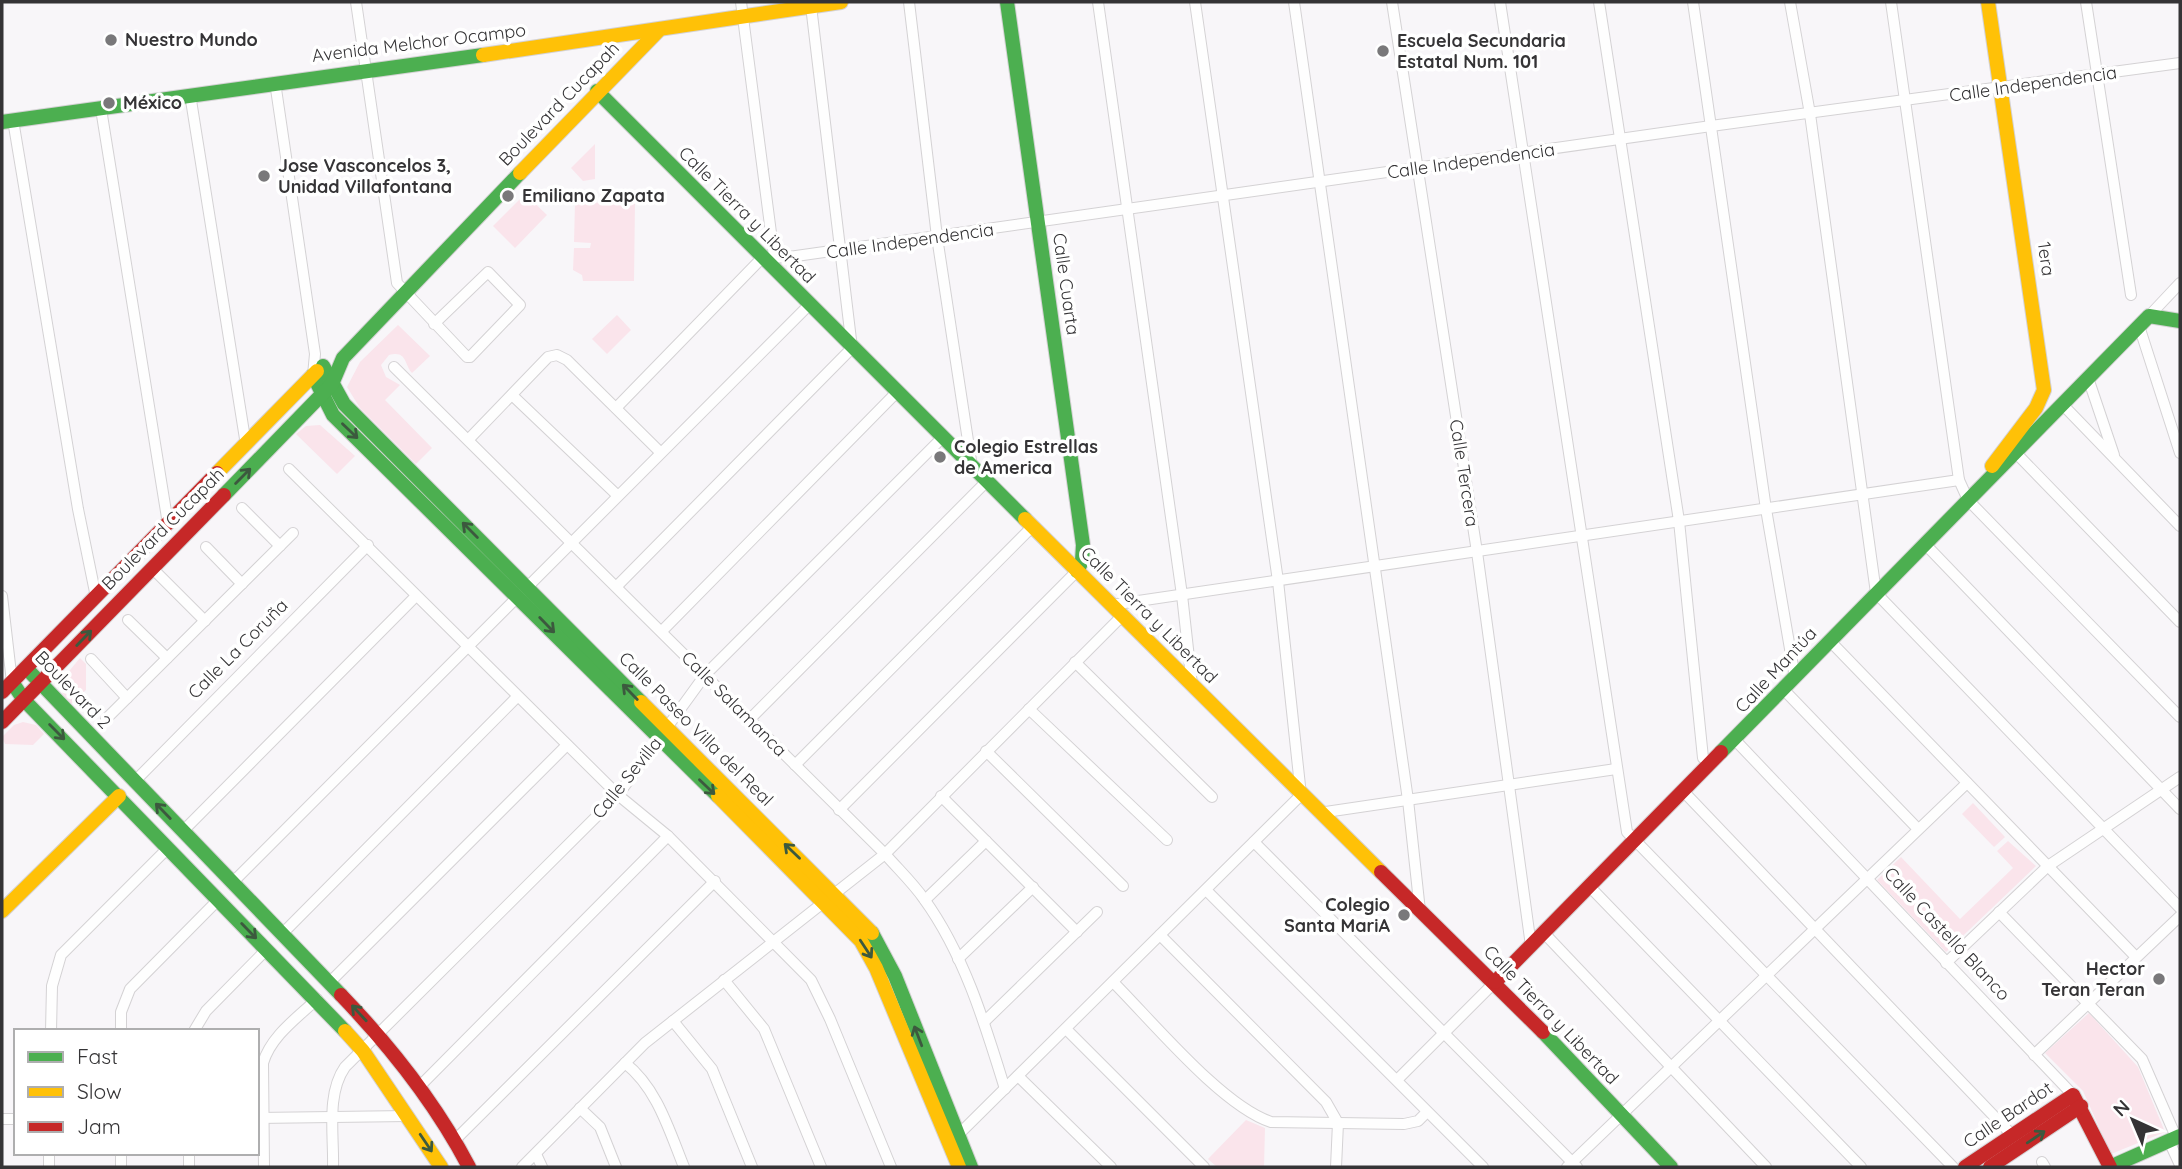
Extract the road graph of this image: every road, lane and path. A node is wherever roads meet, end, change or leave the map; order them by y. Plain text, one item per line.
1 (356, 2) edge
2 (841, 2) edge
3 (909, 2) edge
4 (1007, 2) edge
5 (1098, 2) edge
6 (1195, 2) edge
7 (1294, 2) edge
8 (1392, 2) edge
9 (1500, 2) edge
10 (1599, 2) edge
11 (1692, 2) edge
12 (1790, 2) edge
13 (1891, 2) edge
14 (1988, 2) edge
15 (2086, 2) edge
16 (811, 6) junction
17 (742, 9) edge
18 (658, 31) junction
19 (2180, 63) edge
20 (366, 70) junction
21 (2096, 75) junction
22 (275, 82) junction
23 (2002, 87) junction
24 (597, 91) junction
25 (190, 94) junction
26 (1905, 101) junction
27 (101, 109) junction
28 (1810, 114) junction
29 (7, 121) edge
30 (1711, 126) junction
31 (1620, 140) junction
32 (1524, 155) junction
33 (1416, 168) junction
34 (1321, 182) junction
35 (1222, 196) junction
36 (1125, 208) junction
37 (1038, 223) junction
38 (937, 237) junction
39 (842, 250) junction
40 (768, 257) junction
41 (2180, 283) edge
42 (403, 293) junction
43 (2131, 295) dead end
44 (809, 305) junction
45 (2144, 321) junction
46 (2180, 321) edge
47 (434, 324) junction
48 (852, 348) junction
49 (343, 358) junction
50 (317, 365) junction
51 (394, 367) dead end
52 (2088, 378) junction
53 (327, 390) junction
54 (896, 393) junction
55 (513, 395) junction
56 (2062, 404) junction
57 (616, 408) junction
58 (942, 438) junction
59 (469, 439) junction
60 (246, 445) junction
61 (660, 452) junction
62 (2015, 452) junction
63 (2180, 453) edge
64 (2116, 459) junction
65 (972, 468) junction
66 (289, 469) dead end
67 (1959, 480) junction
68 (986, 482) junction
69 (1863, 494) junction
70 (617, 495) junction
71 (1968, 500) junction
72 (242, 508) dead end
73 (1766, 509) junction
74 (1679, 521) junction
75 (168, 524) junction
76 (2180, 526) edge
77 (1032, 527) junction
78 (293, 533) dead end
79 (1580, 536) junction
80 (571, 541) junction
81 (1925, 544) junction
82 (368, 545) junction
83 (280, 546) junction
84 (206, 547) dead end
85 (1477, 552) junction
86 (1373, 567) junction
87 (152, 568) junction
88 (1077, 571) junction
89 (1278, 581) junction
90 (242, 584) junction
91 (617, 586) junction
92 (523, 592) junction
93 (1876, 593) junction
94 (1182, 595) junction
95 (2, 596) edge
96 (416, 596) junction
97 (96, 597) junction
98 (1111, 605) junction
99 (1122, 616) junction
100 (128, 620) dead end
101 (205, 621) junction
102 (2180, 622) edge
103 (662, 631) junction
104 (1829, 640) junction
105 (469, 646) junction
106 (11, 654) junction
107 (167, 658) junction
108 (91, 659) dead end
109 (1076, 662) junction
110 (26, 667) junction
111 (705, 676) junction
112 (1795, 678) junction
113 (38, 684) junction
114 (1192, 685) junction
115 (7, 687) edge
116 (1784, 690) junction
117 (517, 697) junction
118 (127, 698) junction
119 (24, 700) junction
120 (1029, 709) junction
121 (2180, 717) edge
122 (106, 719) dead end
123 (750, 719) junction
124 (2, 722) edge
125 (663, 734) junction
126 (1736, 741) junction
127 (567, 745) junction
128 (986, 751) junction
129 (1703, 758) dead end
130 (794, 765) junction
131 (1616, 769) junction
132 (2180, 777) edge
133 (135, 781) junction
134 (1967, 783) junction
135 (1510, 786) junction
136 (2161, 790) junction
137 (1684, 792) junction
138 (618, 795) junction
139 (1301, 795) junction
140 (119, 796) junction
141 (941, 796) junction
142 (1212, 797) dead end
143 (1408, 800) junction
144 (2180, 809) edge
145 (839, 810) junction
146 (1319, 813) junction
147 (2103, 828) junction
148 (1918, 829) junction
149 (183, 831) junction
150 (668, 836) junction
151 (1167, 840) dead end
152 (986, 841) junction
153 (1636, 841) junction
154 (1254, 842) junction
155 (169, 847) junction
156 (885, 854) junction
157 (2048, 866) junction
158 (1867, 878) junction
159 (715, 881) junction
160 (232, 883) junction
161 (1123, 886) dead end
162 (1032, 887) junction
163 (1590, 887) junction
164 (1206, 890) junction
165 (829, 896) junction
166 (219, 899) junction
167 (925, 900) junction
168 (2180, 908) edge
169 (2, 911) edge
170 (1420, 911) junction
171 (1097, 912) dead end
172 (1999, 912) junction
173 (2180, 916) edge
174 (1815, 930) junction
175 (1077, 932) junction
176 (283, 933) junction
177 (1544, 933) junction
178 (1160, 935) junction
179 (773, 940) junction
180 (1531, 946) junction
181 (267, 949) junction
182 (2136, 957) junction
183 (958, 959) junction
184 (1947, 963) junction
185 (1768, 975) junction
186 (724, 980) junction
187 (330, 982) junction
188 (1112, 982) junction
189 (1495, 982) junction
190 (317, 999) junction
191 (2088, 1003) junction
192 (673, 1021) junction
193 (1719, 1021) junction
194 (984, 1022) junction
195 (51, 1029) edge
196 (121, 1029) edge
197 (195, 1029) edge
198 (1066, 1029) junction
199 (1446, 1032) junction
200 (380, 1035) junction
201 (363, 1051) junction
202 (2034, 1055) junction
203 (625, 1063) junction
204 (1670, 1068) junction
205 (1018, 1076) junction
206 (1397, 1080) junction
207 (418, 1088) junction
208 (1005, 1088) junction
209 (2077, 1101) junction
210 (580, 1108) junction
211 (1427, 1112) junction
212 (1621, 1115) junction
213 (408, 1116) junction
214 (334, 1117) junction
215 (260, 1118) edge
216 (1338, 1123) junction
217 (2013, 1136) junction
218 (2175, 1138) edge
219 (454, 1140) junction
220 (953, 1140) junction
221 (536, 1154) junction
222 (1572, 1165) edge
223 (2180, 1165) edge
224 (747, 1166) edge
225 (1478, 1166) edge
226 (264, 1167) edge
227 (333, 1167) edge
228 (441, 1167) edge
229 (469, 1167) edge
230 (522, 1167) edge
231 (542, 1167) edge
232 (616, 1167) edge
233 (684, 1167) edge
234 (821, 1167) edge
235 (891, 1167) edge
236 (959, 1167) edge
237 (971, 1167) edge
238 (1111, 1167) edge
239 (1205, 1167) edge
240 (1336, 1167) edge
241 (1671, 1167) edge
242 (1766, 1167) edge
243 (1861, 1167) edge
244 (1953, 1167) edge
245 (1965, 1167) edge
246 (1990, 1167) edge
247 (2110, 1167) edge

1 - 20 street
2 - 16 street, Avenida Melchor Ocampo
3 - 38 street
4 - 37 street, Calle Cuarta
5 - 36 street
6 - 35 street
7 - 34 street
8 - 33 street, Calle Tercera
9 - 32 street
10 - 31 street
11 - 30 street
12 - 28 street
13 - 26 street
14 - 23 street, 1era
15 - 21 street
16 - 17 street, Avenida Melchor Ocampo
16 - 39 street
17 - 18 street, Avenida Melchor Ocampo
17 - 40 street
18 - 20 street, Avenida Melchor Ocampo
18 - 24 street, Boulevard Cucapah
19 - 21 street, Calle Independencia
20 - 22 street, Avenida Melchor Ocampo
20 - 42 street
21 - 23 street, Calle Independencia
21 - 43 street
22 - 25 street, Avenida Melchor Ocampo
22 - 50 street
23 - 26 street, Calle Independencia
23 - 71 street, 1era
24 - 40 street, Calle Tierra y Libertad
24 - 42 street, Boulevard Cucapah
25 - 27 street, Avenida Melchor Ocampo
25 - 60 street
26 - 28 street, Calle Independencia
26 - 67 street
27 - 29 street, Avenida Melchor Ocampo
27 - 75 street
28 - 30 street, Calle Independencia
28 - 69 street
29 - 97 street
30 - 31 street, Calle Independencia
30 - 73 street
31 - 32 street, Calle Independencia
31 - 74 street
32 - 33 street, Calle Independencia
32 - 79 street
33 - 34 street, Calle Independencia
33 - 85 street, Calle Tercera
34 - 35 street, Calle Independencia
34 - 86 street
35 - 36 street, Calle Independencia
35 - 89 street
36 - 37 street, Calle Independencia
36 - 94 street
37 - 38 street, Calle Independencia
37 - 88 street, Calle Cuarta
38 - 39 street, Calle Independencia
38 - 65 street
39 - 40 street, Calle Independencia
39 - 48 street
40 - 44 street, Calle Tierra y Libertad
40 - 57 street
41 - 45 street, Calle Mantúa
42 - 47 street
42 - 49 street, Boulevard Cucapah
44 - 48 street, Calle Tierra y Libertad
44 - 61 street
45 - 46 street
45 - 52 street, Calle Mantúa
45 - 63 street
47 - 47 street
48 - 54 street, Calle Tierra y Libertad
48 - 91 street
49 - 50 street, Boulevard Cucapah
49 - 53 street, Boulevard Cucapah
50 - 53 street, Calle Paseo Villa del Real
50 - 60 street, Boulevard Cucapah
51 - 59 street, Calle Salamanca
52 - 56 street, Calle Mantúa
52 - 64 street
87 -> 53 street, Boulevard Cucapah
53 - 92 street, Calle Paseo Villa del Real
54 - 58 street, Calle Tierra y Libertad
54 - 103 street
55 - 57 street
55 - 59 street
55 - 70 street
56 - 62 street, Calle Mantúa
56 - 64 street
57 - 61 street
58 - 65 street, Calle Tierra y Libertad
58 - 111 street, Calle Sevilla
59 - 80 street, Calle Salamanca
60 - 75 street, Boulevard Cucapah
61 - 70 street
62 - 71 street, Calle Mantúa
62 - 102 street
64 - 76 street
65 - 68 street, Calle Tierra y Libertad
66 - 82 street
67 - 69 street
67 - 71 street
68 - 77 street, Calle Tierra y Libertad
68 - 123 street
69 - 73 street
69 - 93 street
70 - 80 street
71 - 81 street, Calle Mantúa
71 - 121 street
72 - 83 street
73 - 74 street
73 - 112 street
74 - 79 street
74 - 129 street
75 - 97 street, Boulevard Cucapah
77 - 88 street, Calle Tierra y Libertad
77 - 130 street
78 - 83 street
79 - 85 street
79 - 131 street
80 - 91 street, Calle Salamanca
80 - 92 street
81 - 93 street, Calle Mantúa
81 - 136 street
82 - 96 street
82 - 133 street, Calle La Coruña
83 - 90 street
84 - 90 street
85 - 86 street
85 - 135 street, Calle Tercera
86 - 89 street
86 - 143 street
87 - 101 street
113 -> 87 street, Boulevard Cucapah
88 - 98 street, Calle Tierra y Libertad
88 - 145 street
89 - 94 street
89 - 139 street
90 - 101 street
91 - 103 street, Calle Salamanca
92 - 105 street
92 - 125 street, Calle Paseo Villa del Real
93 - 104 street, Calle Mantúa
93 - 147 street
94 - 98 street
94 - 114 street
95 - 106 street
96 - 105 street
96 - 149 street
97 - 110 street, Boulevard Cucapah
98 - 99 street, Calle Tierra y Libertad
99 - 109 street
99 - 114 street, Calle Tierra y Libertad
100 - 107 street
101 - 107 street
103 - 111 street, Calle Salamanca
104 - 112 street, Calle Mantúa
104 - 134 street
105 - 117 street
105 - 160 street
106 - 110 street, Boulevard 2
106 - 115 street, Boulevard 2
107 - 118 street
108 - 118 street
109 - 120 street
109 - 142 street
110 - 113 street, Boulevard 2
110 - 115 street, Boulevard Cucapah
111 - 123 street, Calle Salamanca
111 - 125 street, Calle Sevilla
112 - 116 street, Calle Mantúa
113 - 119 street, Boulevard Cucapah
113 - 133 street, Boulevard 2
114 - 139 street, Calle Tierra y Libertad
115 - 119 street
116 - 126 street, Calle Mantúa
116 - 148 street
117 - 127 street
117 - 176 street
118 - 122 street
119 - 124 street, Boulevard Cucapah
119 -> 140 street
120 - 128 street
120 - 151 street
123 - 130 street, Calle Salamanca
125 - 138 street, Calle Sevilla
125 - 165 street, Calle Paseo Villa del Real
126 - 137 street, Calle Mantúa
126 - 158 street, Calle Castelló Blanco
127 - 138 street
127 - 187 street
128 - 141 street
128 - 161 street
130 - 145 street, Calle Salamanca
131 - 135 street
131 - 153 street
132 - 136 street
149 -> 133 street, Boulevard 2
134 - 148 street
134 - 157 street
135 - 143 street
135 - 180 street, Calle Tercera
136 - 144 street
136 - 147 street
137 - 153 street, Calle Mantúa
137 - 174 street
138 - 150 street
138 - 200 street, Calle Sevilla
139 - 146 street, Calle Tierra y Libertad
139 - 154 street
140 - 155 street
140 - 169 street
141 - 152 street
141 - 156 street
143 - 146 street
143 - 170 street
145 - 156 street, Calle Salamanca
146 - 170 street, Calle Tierra y Libertad
147 - 157 street
147 - 168 street
148 - 158 street
149 - 160 street, Boulevard 2
150 - 159 street
150 - 207 street
152 - 162 street
152 - 167 street
153 - 163 street, Calle Mantúa
153 - 185 street
154 - 164 street
154 - 199 street
155 - 166 street
155 - 195 street
156 - 165 street
156 - 167 street, Calle Salamanca
157 - 172 street
157 - 182 street
158 - 174 street
158 - 184 street, Calle Castelló Blanco
159 - 179 street
159 - 219 street
160 - 176 street, Boulevard 2
162 - 175 street
162 - 183 street
163 - 177 street, Calle Mantúa
163 - 193 street
164 - 178 street
164 - 206 street
165 - 179 street
165 - 220 street, Calle Paseo Villa del Real
166 -> 181 street
166 - 196 street
167 - 183 street, Calle Salamanca
170 - 189 street, Calle Tierra y Libertad
171 - 175 street
172 - 184 street
172 - 191 street
173 - 182 street
174 - 185 street
174 - 217 street
175 - 194 street
176 - 187 street, Boulevard 2
177 - 180 street, Calle Mantúa
177 - 204 street
178 - 188 street
178 - 216 street
179 - 186 street
179 - 235 street
180 - 189 street, Calle Mantúa
181 - 190 street
181 - 197 street
182 - 191 street
183 - 194 street, Calle Salamanca
184 - 202 street, Calle Castelló Blanco
185 - 193 street
185 - 244 street
186 - 192 street
186 - 234 street
200 -> 187 street, Boulevard 2
188 - 198 street
188 - 216 street
189 - 199 street, Calle Mantúa
189 - 212 street, Calle Tierra y Libertad
190 - 201 street
190 - 215 street
191 - 202 street
191 - 218 street
192 - 203 street
192 - 224 street
193 - 204 street
193 - 243 street
194 - 208 street, Calle Salamanca
198 - 205 street
198 - 239 street
199 - 206 street, Calle Mantúa
199 - 222 street
200 - 201 street, Calle Sevilla
200 - 207 street, Boulevard 2
201 - 213 street
201 - 214 street, Calle Sevilla
202 - 209 street, Calle Castelló Blanco
203 - 210 street
203 - 233 street
204 - 212 street
204 - 242 street
205 - 208 street
205 - 238 street
206 - 211 street
207 - 219 street, Boulevard 2
208 - 220 street
209 - 217 street, Calle Bardot
246 -> 209 street, Calle Bardot
209 - 247 street, Calle Castelló Blanco
210 - 221 street
210 - 232 street
211 - 216 street
211 - 225 street
212 - 222 street
212 - 241 street, Calle Tierra y Libertad
213 - 214 street
213 -> 228 street
214 - 215 street
214 - 227 street, Calle Sevilla
215 - 226 street
216 - 240 street
217 - 245 street, Calle Bardot
218 - 223 street
218 - 247 street
219 - 229 street, Boulevard 2
220 - 236 street, Calle Paseo Villa del Real
220 - 237 street, Calle Paseo Villa del Real
221 - 230 street
221 - 231 street

